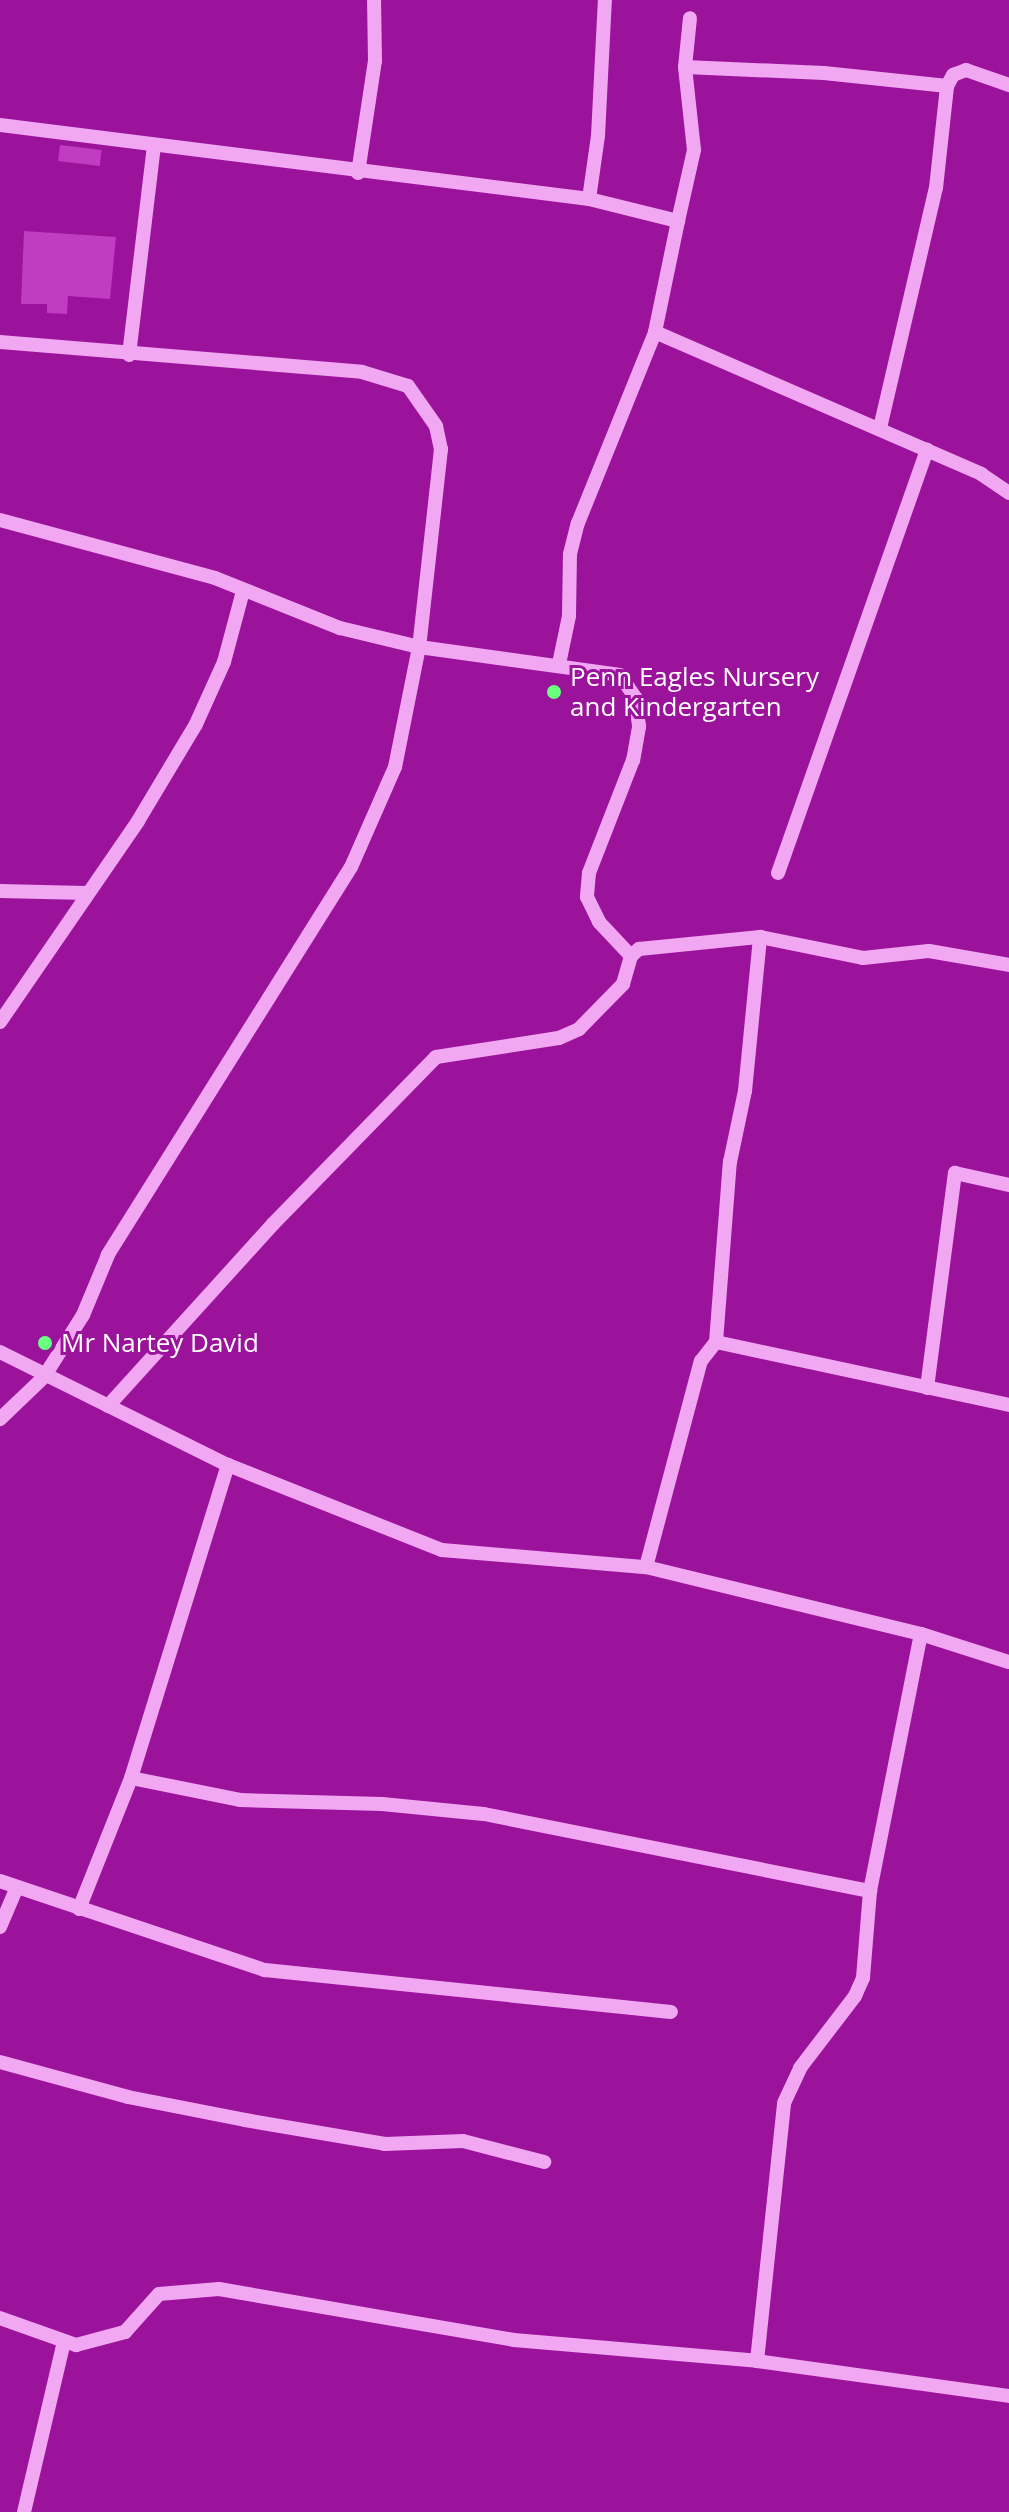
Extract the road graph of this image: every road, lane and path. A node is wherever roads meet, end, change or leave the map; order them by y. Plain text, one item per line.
1 (374, 0) edge
2 (605, 0) edge
3 (690, 18) dead end
4 (685, 67) junction
5 (1009, 85) edge
6 (947, 86) junction
7 (0, 125) edge
8 (154, 146) junction
9 (358, 173) junction
10 (589, 199) junction
11 (678, 221) junction
12 (655, 332) junction
13 (0, 342) edge
14 (129, 355) junction
15 (880, 428) junction
16 (927, 449) junction
17 (1009, 493) edge
18 (0, 520) edge
19 (243, 591) junction
20 (419, 647) junction
21 (559, 664) junction
22 (778, 873) dead end
23 (0, 891) edge
24 (86, 893) junction
25 (760, 937) junction
26 (631, 956) junction
27 (1009, 965) edge
28 (0, 1022) edge
29 (1009, 1185) edge
30 (716, 1342) junction
31 (0, 1352) edge
32 (44, 1377) junction
33 (927, 1388) junction
34 (1009, 1405) edge
35 (108, 1406) junction
36 (0, 1419) edge
37 (228, 1465) junction
38 (646, 1567) junction
39 (921, 1634) junction
40 (1009, 1662) edge
41 (131, 1778) junction
42 (0, 1881) edge
43 (17, 1887) junction
44 (870, 1891) junction
45 (79, 1909) junction
46 (0, 1927) edge
47 (671, 2012) dead end
48 (0, 2062) edge
49 (544, 2162) dead end
50 (0, 2318) edge
51 (64, 2342) junction
52 (757, 2361) junction
53 (1009, 2396) edge
54 (24, 2512) edge

1 - 9 street
2 - 10 street
3 - 4 street
4 - 6 street
4 - 11 street
5 - 6 street
6 - 15 street
7 - 8 street
8 - 9 street
8 - 14 street
9 - 10 street
10 - 11 street
11 - 12 street
12 - 15 street
12 - 21 street
13 - 14 street
14 - 20 street
15 - 16 street
16 - 17 street
16 - 22 street
18 - 19 street
19 - 20 street
19 - 24 street
20 - 21 street
20 - 32 street
21 - 26 street
23 - 24 street
24 - 28 street
25 - 26 street
25 - 27 street
25 - 30 street
26 - 35 street
29 - 33 street
30 - 33 street
30 - 38 street
31 - 32 street
32 - 35 street
32 - 36 street
33 - 34 street
35 - 37 street
37 - 38 street
37 - 41 street
38 - 39 street
39 - 40 street
39 - 44 street
41 - 44 street
41 - 45 street
42 - 43 street
43 - 45 street
43 - 46 street
44 - 52 street
45 - 47 street
48 - 49 street
50 - 51 street
51 - 52 street
51 - 54 street
52 - 53 street

